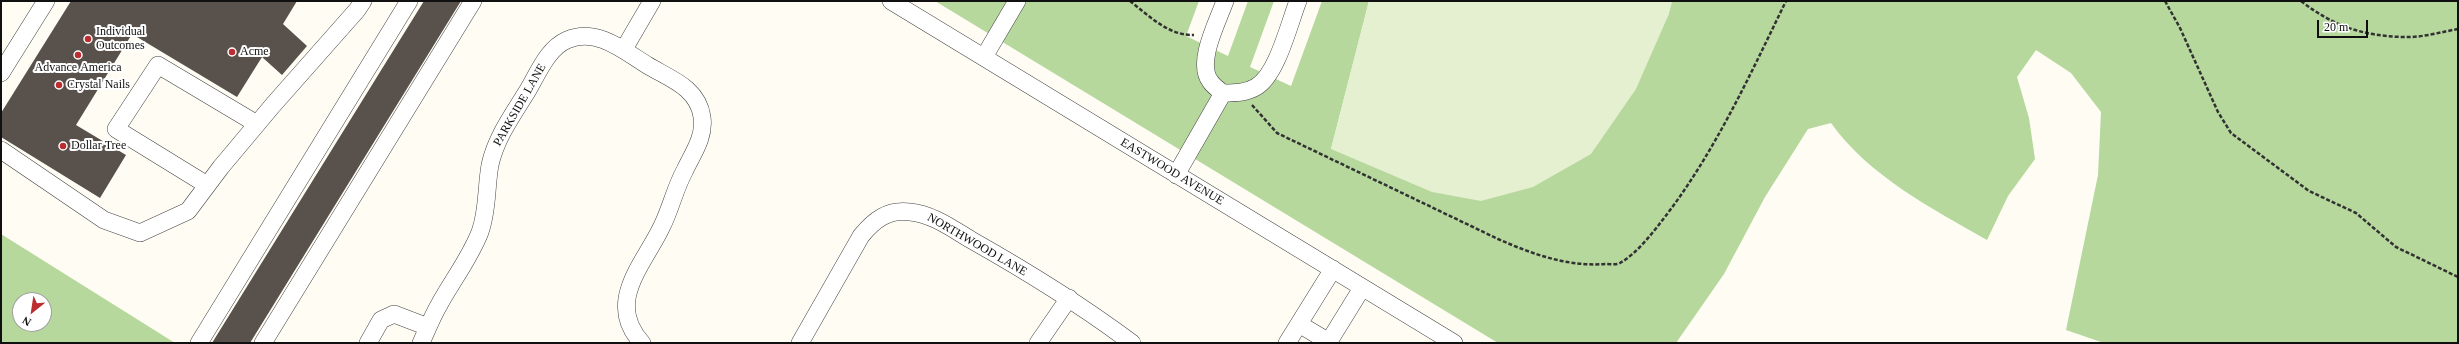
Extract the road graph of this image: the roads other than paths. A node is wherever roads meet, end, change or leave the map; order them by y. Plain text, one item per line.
1 (46, 1) edge
2 (363, 1) edge
3 (409, 1) edge
4 (473, 1) edge
5 (652, 1) edge
6 (891, 1) edge
7 (1017, 1) edge
8 (1225, 1) edge
9 (1298, 1) edge
10 (624, 49) junction
11 (984, 57) junction
12 (1, 73) edge
13 (1223, 94) junction
14 (257, 124) junction
15 (1, 150) edge
16 (1176, 175) junction
17 (207, 185) junction
18 (1333, 270) junction
19 (1362, 288) junction
20 (1069, 298) junction
21 (1299, 324) junction
22 (428, 327) junction
23 (1328, 342) edge
24 (199, 343) edge
25 (263, 343) edge
26 (368, 343) edge
27 (421, 343) edge
28 (642, 343) edge
29 (800, 343) edge
30 (1038, 343) edge
31 (1132, 343) edge
32 (1287, 343) edge
33 (1454, 343) edge

1 - 12 street
2 - 14 street
3 - 24 street
4 - 25 street
5 - 10 street
6 - 11 street, EASTWOOD AVENUE
7 - 11 street
8 - 13 street
9 - 13 street
10 - 22 street, PARKSIDE LANE
10 - 28 street, PARKSIDE LANE
11 - 16 street, EASTWOOD AVENUE
13 - 16 street
14 - 17 street
14 - 17 street
15 - 17 street
16 - 18 street, EASTWOOD AVENUE
18 - 19 street, EASTWOOD AVENUE
18 - 21 street
19 - 23 street
19 - 33 street, EASTWOOD AVENUE
20 - 29 street, NORTHWOOD LANE
20 - 30 street
20 - 31 street, NORTHWOOD LANE
21 - 23 street
21 - 32 street
22 - 26 street
22 - 27 street, PARKSIDE LANE

